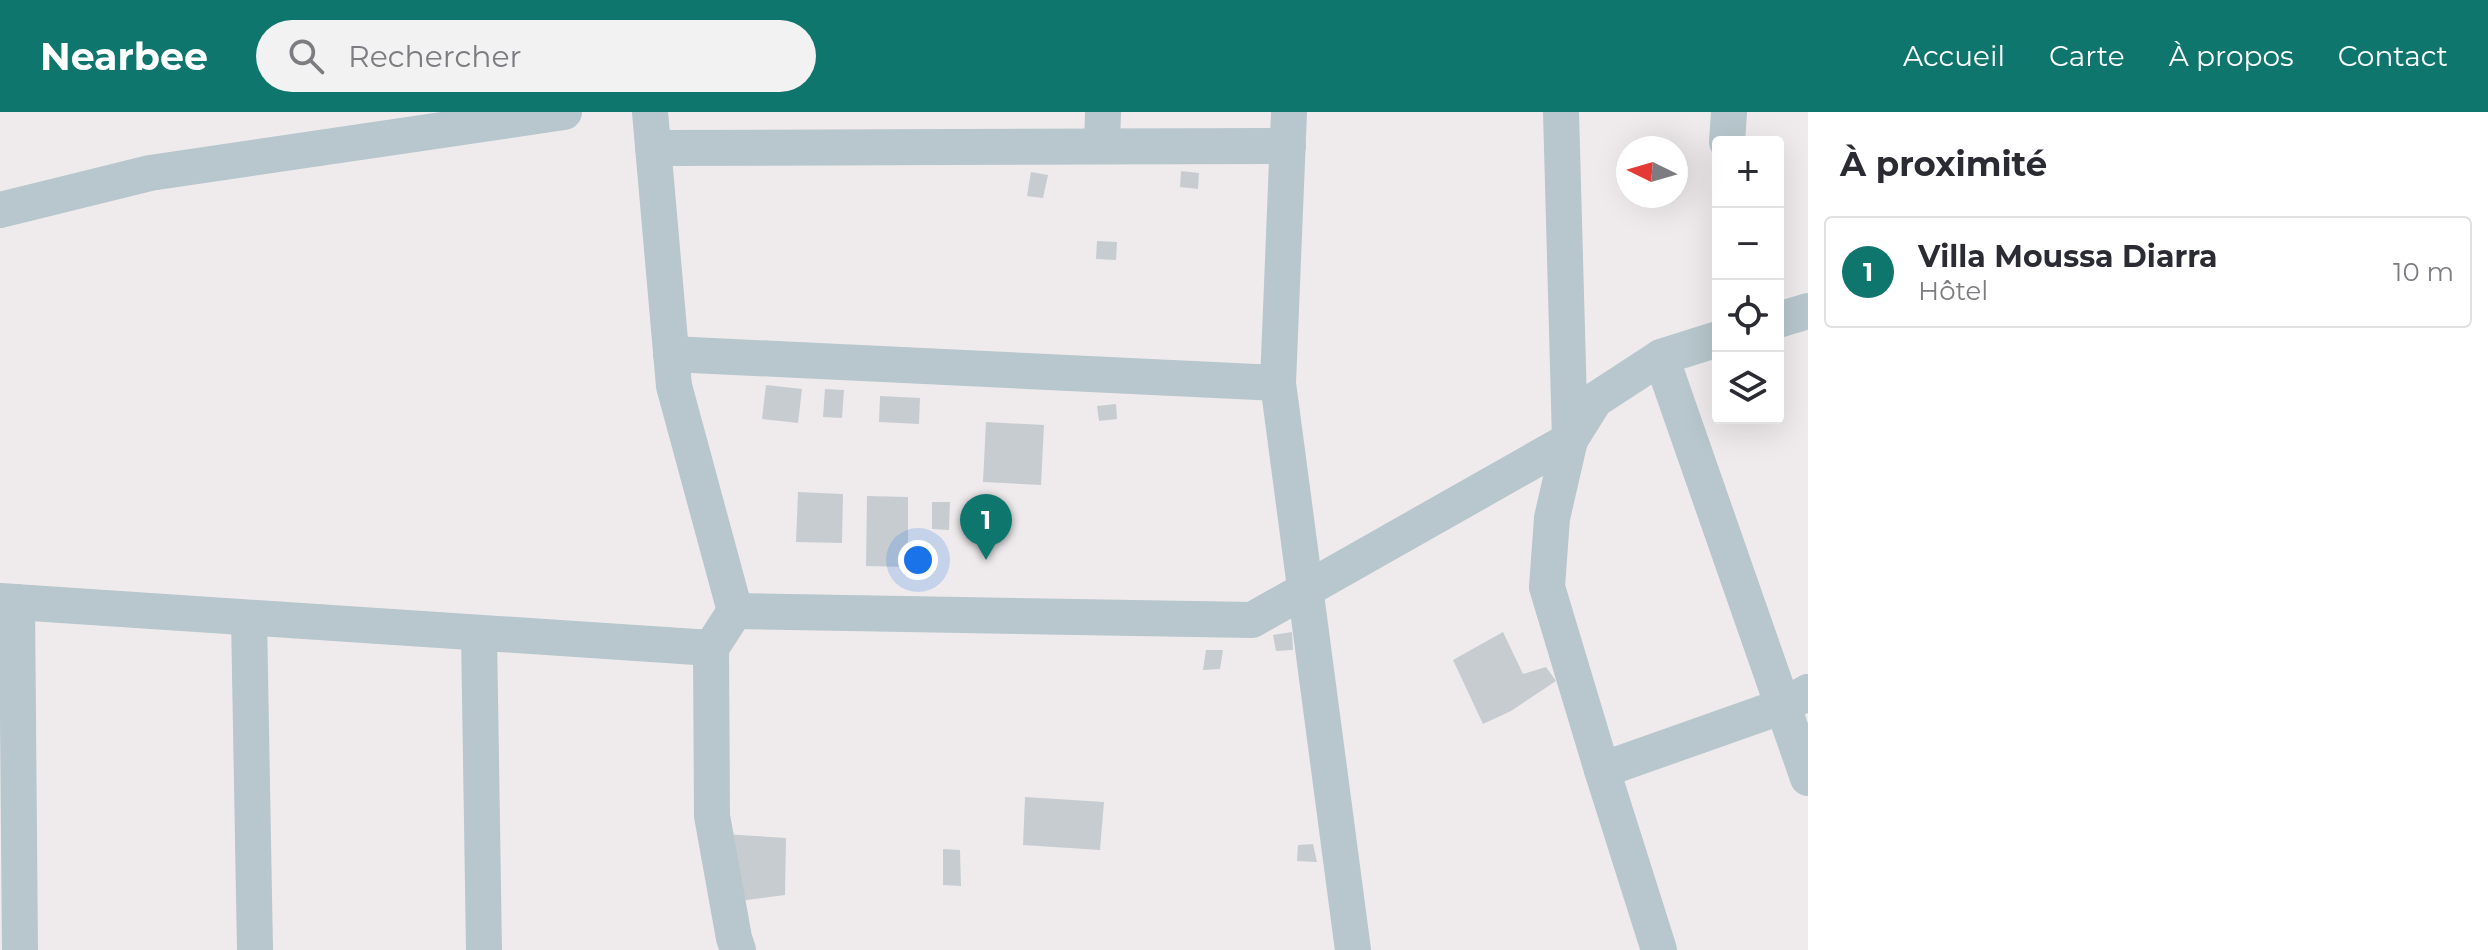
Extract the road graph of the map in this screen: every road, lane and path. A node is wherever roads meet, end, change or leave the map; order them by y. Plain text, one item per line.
1 (564, 112) edge
2 (650, 112) edge
3 (1561, 112) edge
4 (1729, 112) edge
5 (1103, 129) edge
6 (1289, 129) edge
7 (1727, 136) edge
8 (653, 148) junction
9 (0, 210) edge
10 (1808, 311) edge
11 (1784, 318) edge
12 (1712, 341) edge
13 (671, 354) junction
14 (1661, 357) junction
15 (1278, 383) junction
16 (1570, 440) junction
17 (1305, 589) junction
18 (8, 602) edge
19 (735, 611) junction
20 (249, 618) junction
21 (479, 633) junction
22 (711, 648) junction
23 (1795, 699) edge
24 (1602, 770) junction
25 (1808, 778) edge
26 (20, 950) edge
27 (255, 950) edge
28 (484, 950) edge
29 (738, 950) edge
30 (1353, 950) edge
31 (1659, 950) edge

1 - 9 street
2 - 8 street
3 - 16 street
4 - 7 street
5 - 6 street
5 - 8 street
6 - 15 street
8 - 13 street
10 - 11 street
12 - 14 street
13 - 15 street
13 - 19 street
14 - 16 street
14 - 23 street
15 - 17 street
16 - 17 street
16 - 24 street
17 - 19 street
17 - 30 street
18 - 20 street
18 - 26 street
19 - 22 street
20 - 21 street
20 - 27 street
21 - 22 street
21 - 28 street
22 - 29 street
23 - 24 street
23 - 25 street
24 - 31 street

